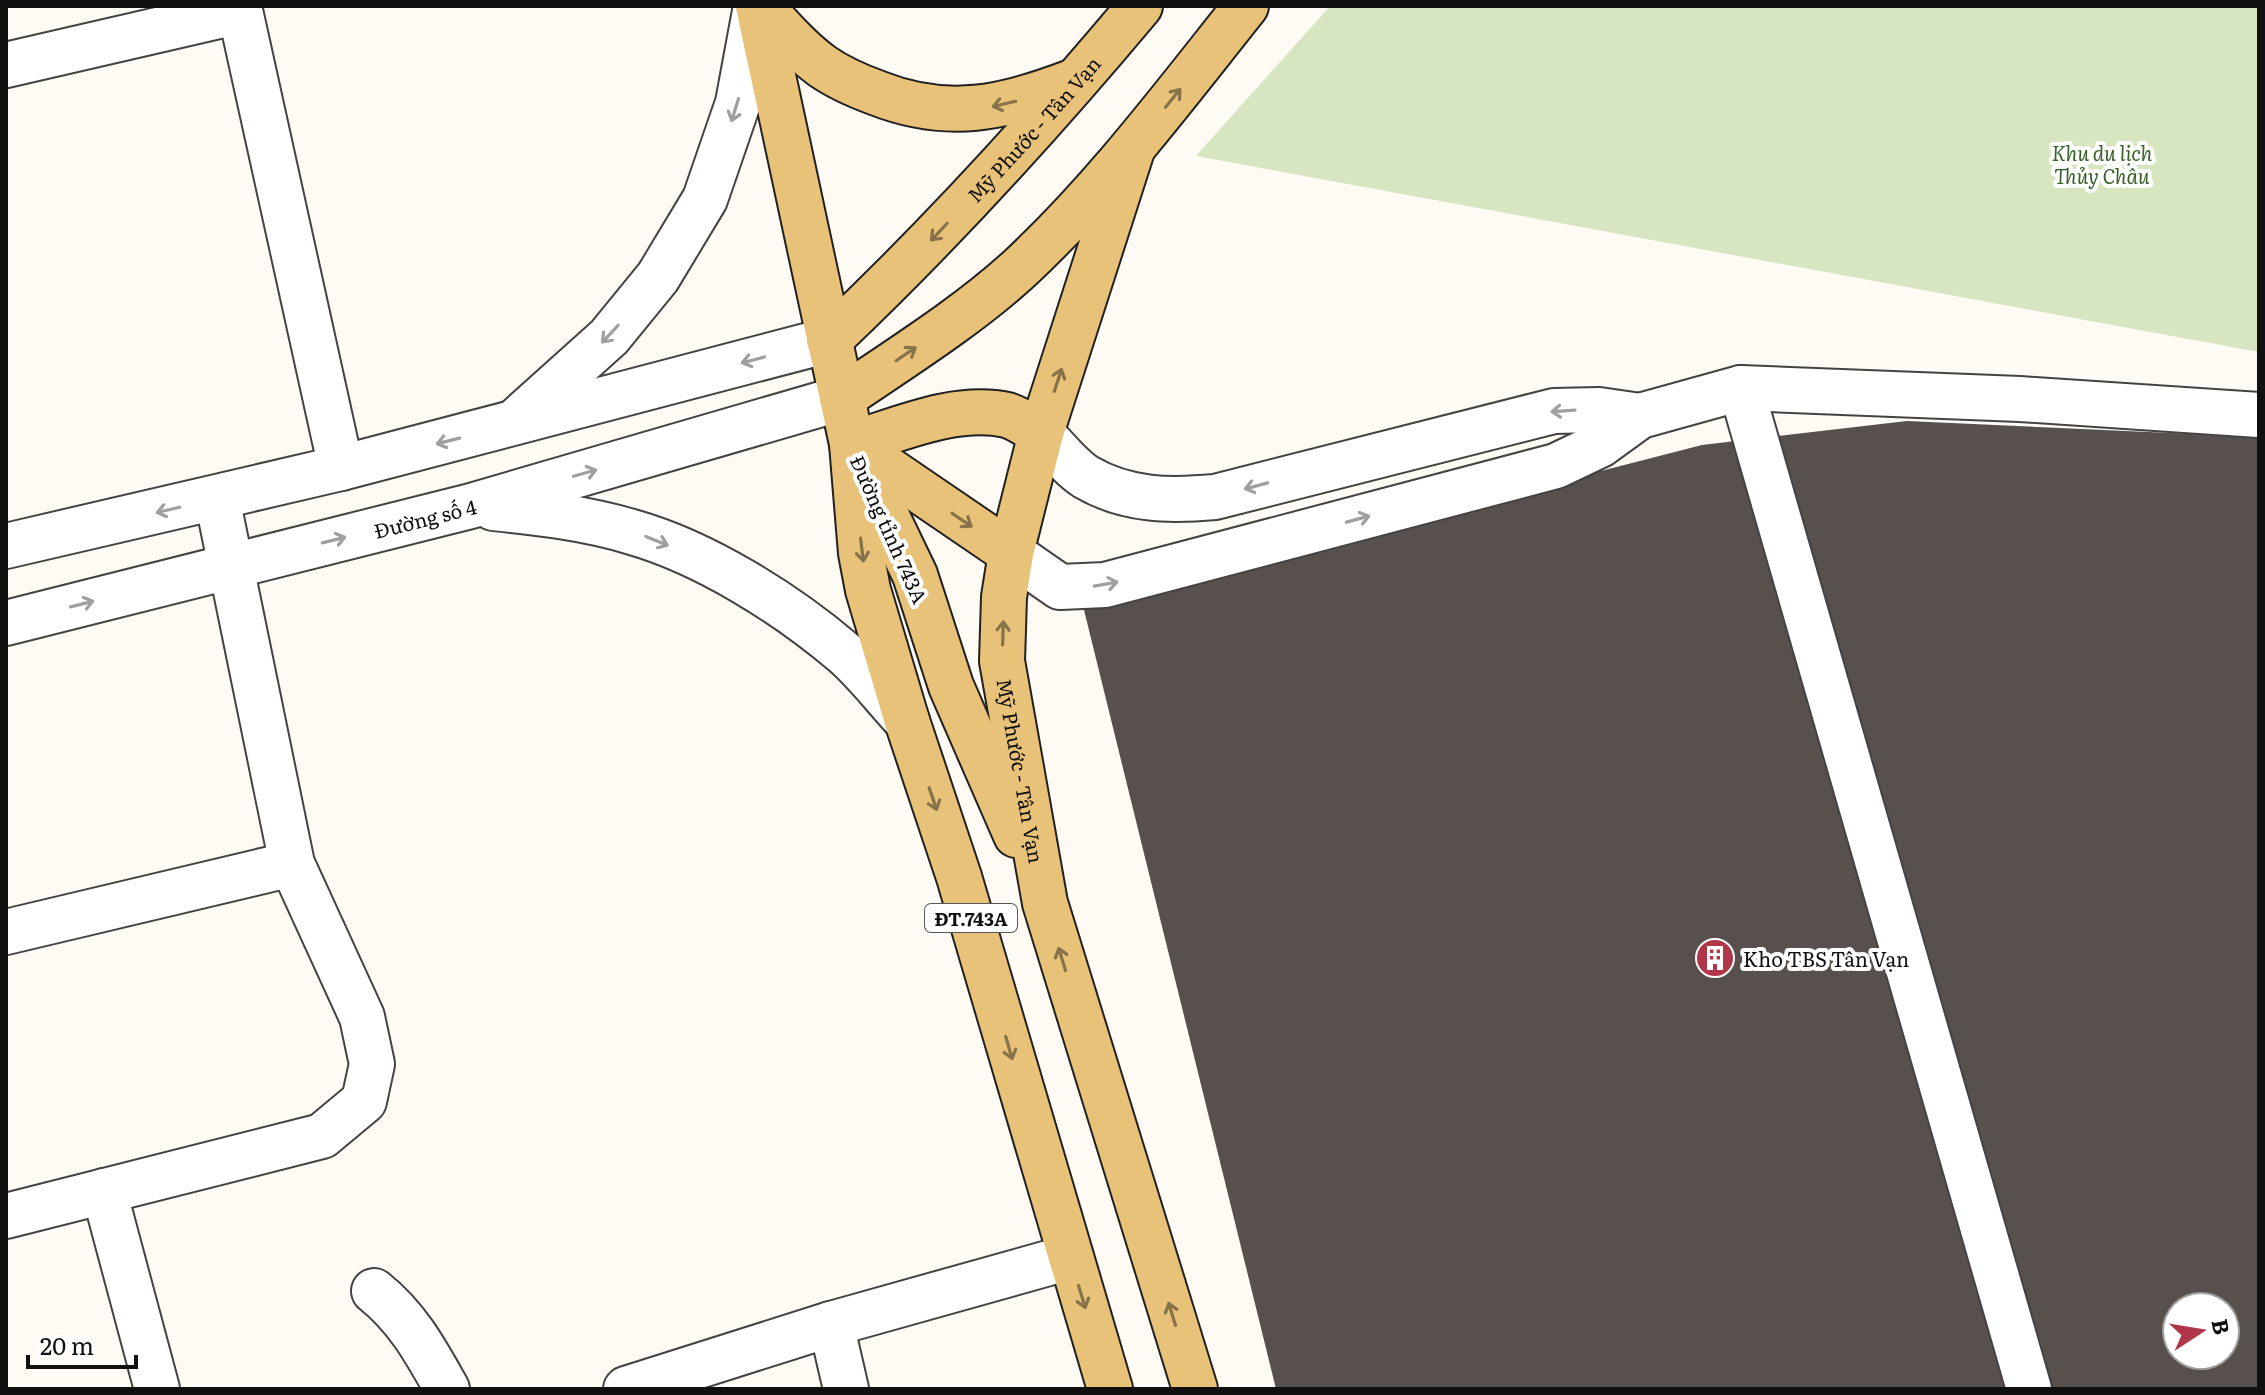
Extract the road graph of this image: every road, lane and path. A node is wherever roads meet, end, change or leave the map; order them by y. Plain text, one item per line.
1 (759, 6) edge
2 (1140, 6) edge
3 (1246, 6) edge
4 (240, 8) edge
5 (6, 65) edge
6 (1078, 80) junction
7 (1133, 147) junction
8 (829, 340) junction
9 (1741, 388) junction
10 (842, 398) junction
11 (2259, 415) edge
12 (1640, 416) junction
13 (512, 424) junction
14 (1041, 433) junction
15 (852, 444) junction
16 (341, 468) junction
17 (217, 498) junction
18 (471, 506) junction
19 (6, 546) edge
20 (1011, 553) junction
21 (233, 566) junction
22 (6, 623) edge
23 (907, 721) junction
24 (292, 864) junction
25 (1045, 903) junction
26 (6, 932) edge
27 (104, 1191) junction
28 (6, 1216) edge
29 (1070, 1257) junction
30 (374, 1291) dead end
31 (831, 1324) junction
32 (157, 1389) edge
33 (447, 1389) edge
34 (626, 1389) edge
35 (846, 1389) edge
36 (1110, 1389) edge
37 (1195, 1389) edge
38 (2029, 1389) edge

6 -> 1 main road
1 - 8 main road
1 -> 13 street
2 - 6 main road, Mỹ Phước - Tân Vạn
7 -> 3 main road, Mỹ Phước - Tân Vạn
4 - 5 street
4 - 16 street
6 -> 8 main road, Mỹ Phước - Tân Vạn
10 -> 7 main road, Mỹ Phước - Tân Vạn
14 -> 7 main road, Mỹ Phước - Tân Vạn
8 - 10 main road
8 -> 13 street
9 - 11 street
9 - 12 street
9 - 38 street
10 - 15 main road
18 -> 10 street, Đường số 4
12 -> 14 street
20 -> 12 street
13 -> 16 street
14 - 15 main road
14 - 20 main road, Mỹ Phước - Tân Vạn
15 -> 20 main road
15 -> 23 main road, ĐT.743A
15 - 25 main road, Đường tỉnh 743A / ĐT.743A
16 - 17 street
17 -> 19 street
17 - 21 street
21 -> 18 street, Đường số 4
18 -> 23 street
25 -> 20 main road, Mỹ Phước - Tân Vạn
22 -> 21 street, Đường số 4
21 - 24 street
23 -> 29 main road, ĐT.743A
24 - 26 street
24 - 27 street
37 -> 25 main road, Mỹ Phước - Tân Vạn / ĐT.743A
27 - 28 street
27 - 32 street
29 - 31 street
29 -> 36 main road, ĐT.743A
30 - 33 street
31 - 34 street
31 - 35 street

